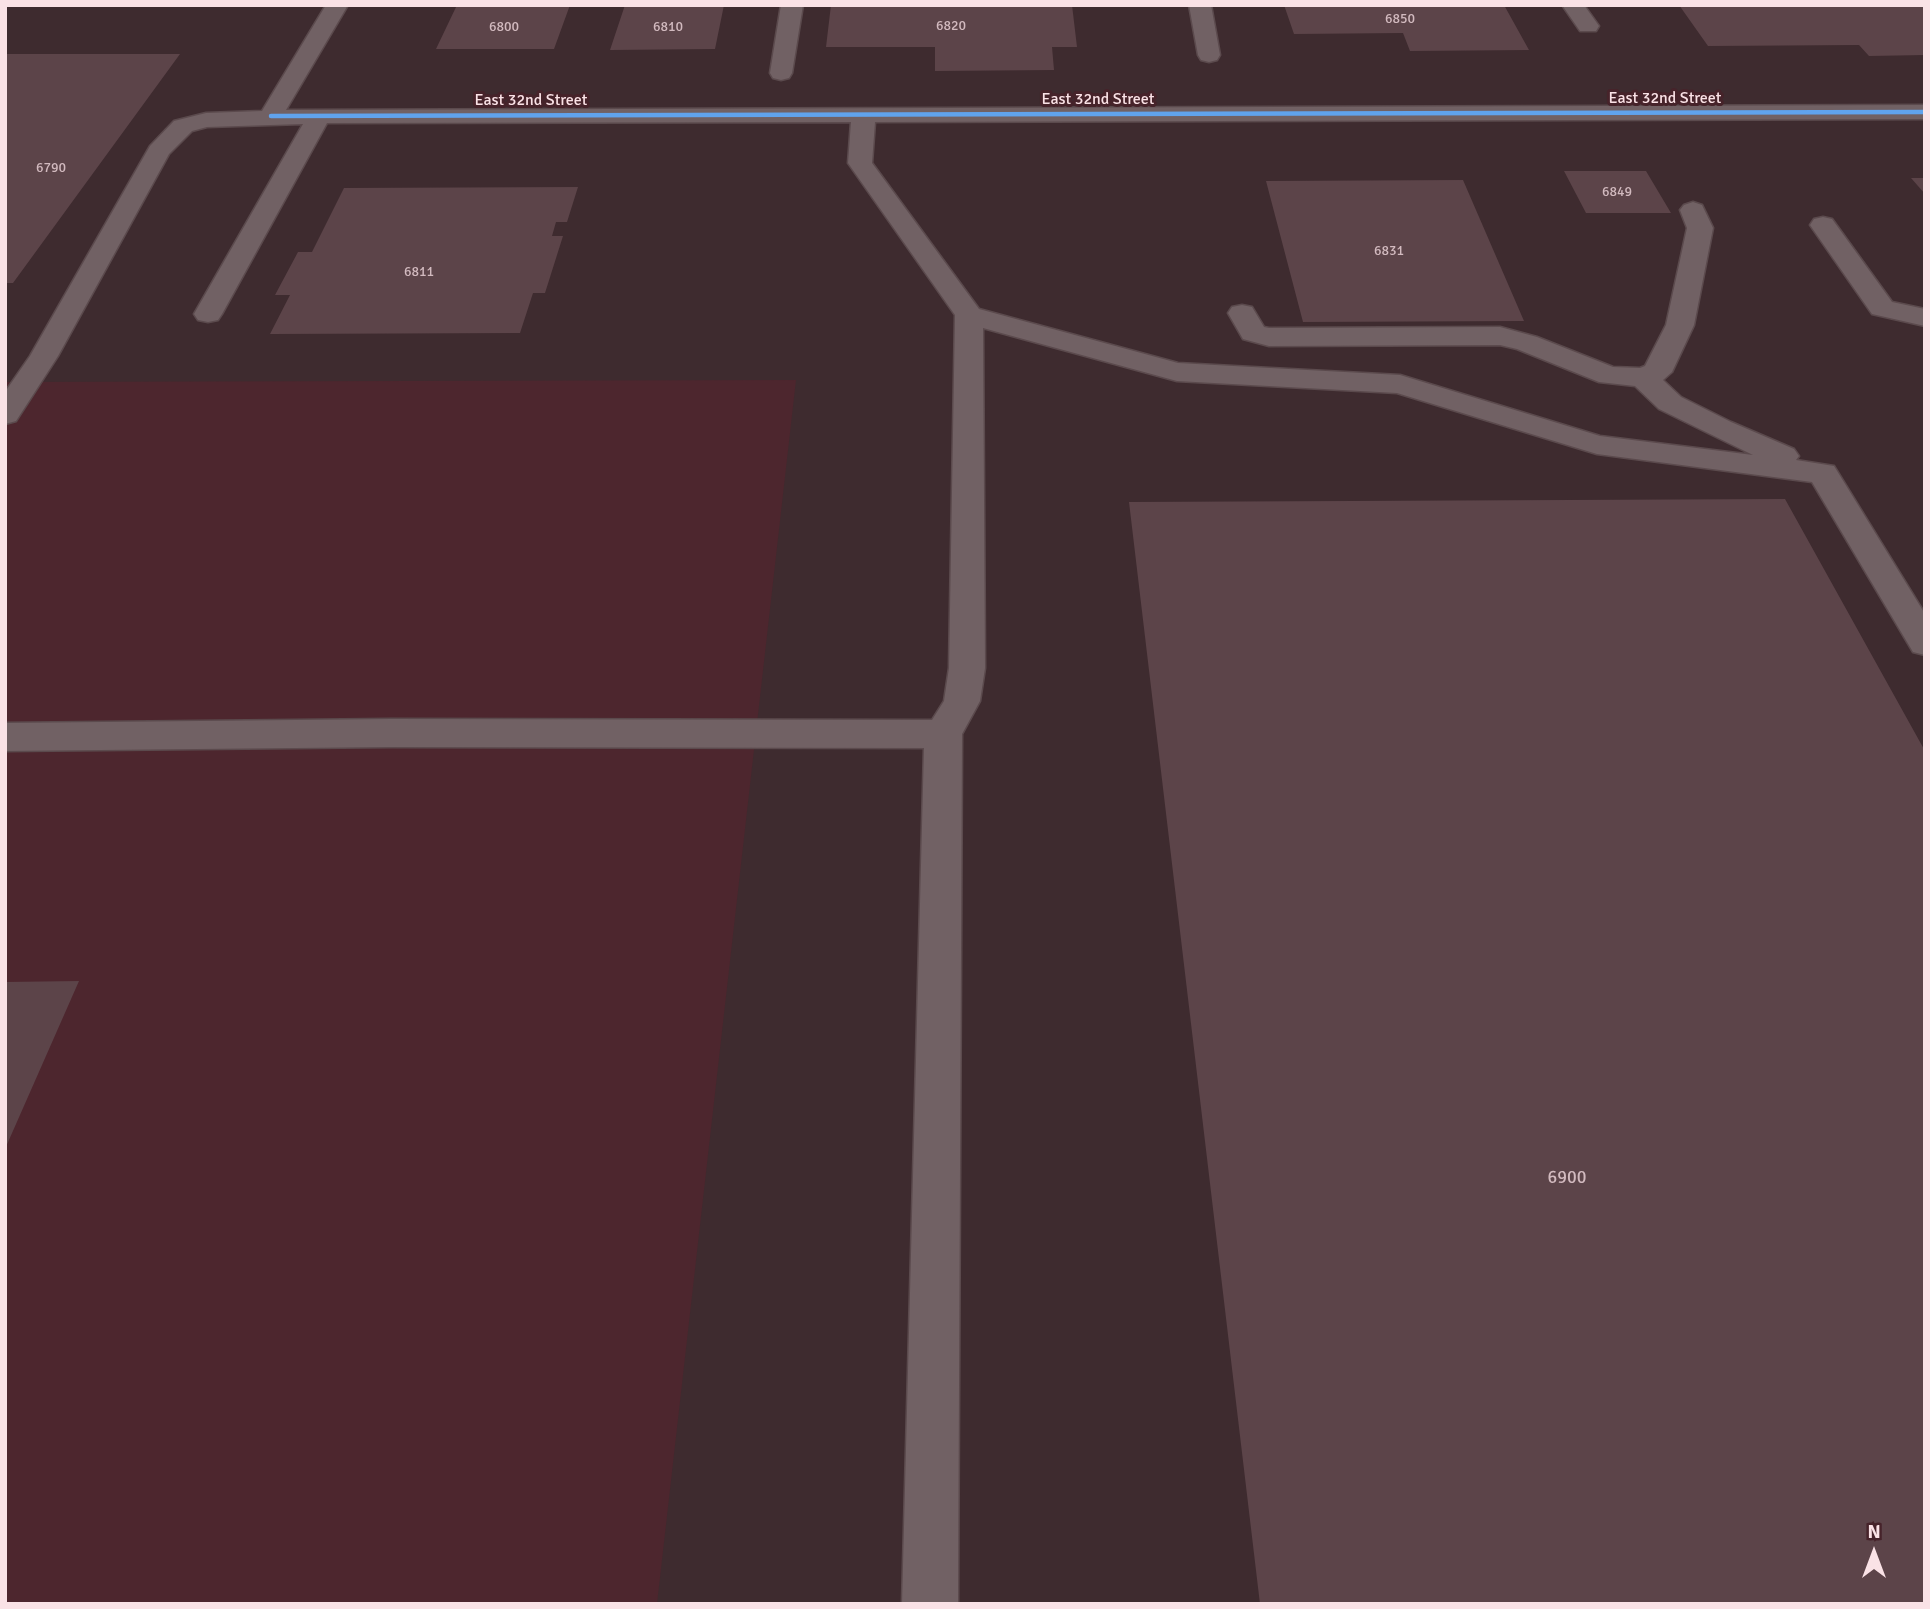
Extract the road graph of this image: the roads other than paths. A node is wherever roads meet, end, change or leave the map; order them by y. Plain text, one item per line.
1 (337, 5) edge
2 (792, 5) edge
3 (1200, 5) edge
4 (1573, 5) edge
5 (1588, 26) dead end
6 (1209, 55) dead end
7 (781, 73) dead end
8 (1925, 112) edge
9 (863, 114) junction
10 (271, 116) junction
11 (319, 116) junction
12 (1693, 211) dead end
13 (1823, 225) dead end
14 (1242, 313) dead end
15 (208, 314) dead end
16 (969, 315) junction
17 (1925, 318) edge
18 (1643, 377) junction
19 (5, 415) edge
20 (1823, 473) junction
21 (1925, 643) edge
22 (943, 734) junction
23 (5, 737) edge
24 (930, 1604) edge

1 - 10 street
2 - 7 street
3 - 6 street
4 - 5 street
8 - 9 street, East 32nd Street
9 - 11 street, East 32nd Street
9 - 16 street
10 - 11 street, East 32nd Street
10 - 19 street, East 32nd Street
11 - 15 street
12 - 18 street
13 - 17 street
14 - 18 street
16 - 20 street
16 - 22 street
18 - 20 street
20 - 21 street
22 - 23 street
22 - 24 street

